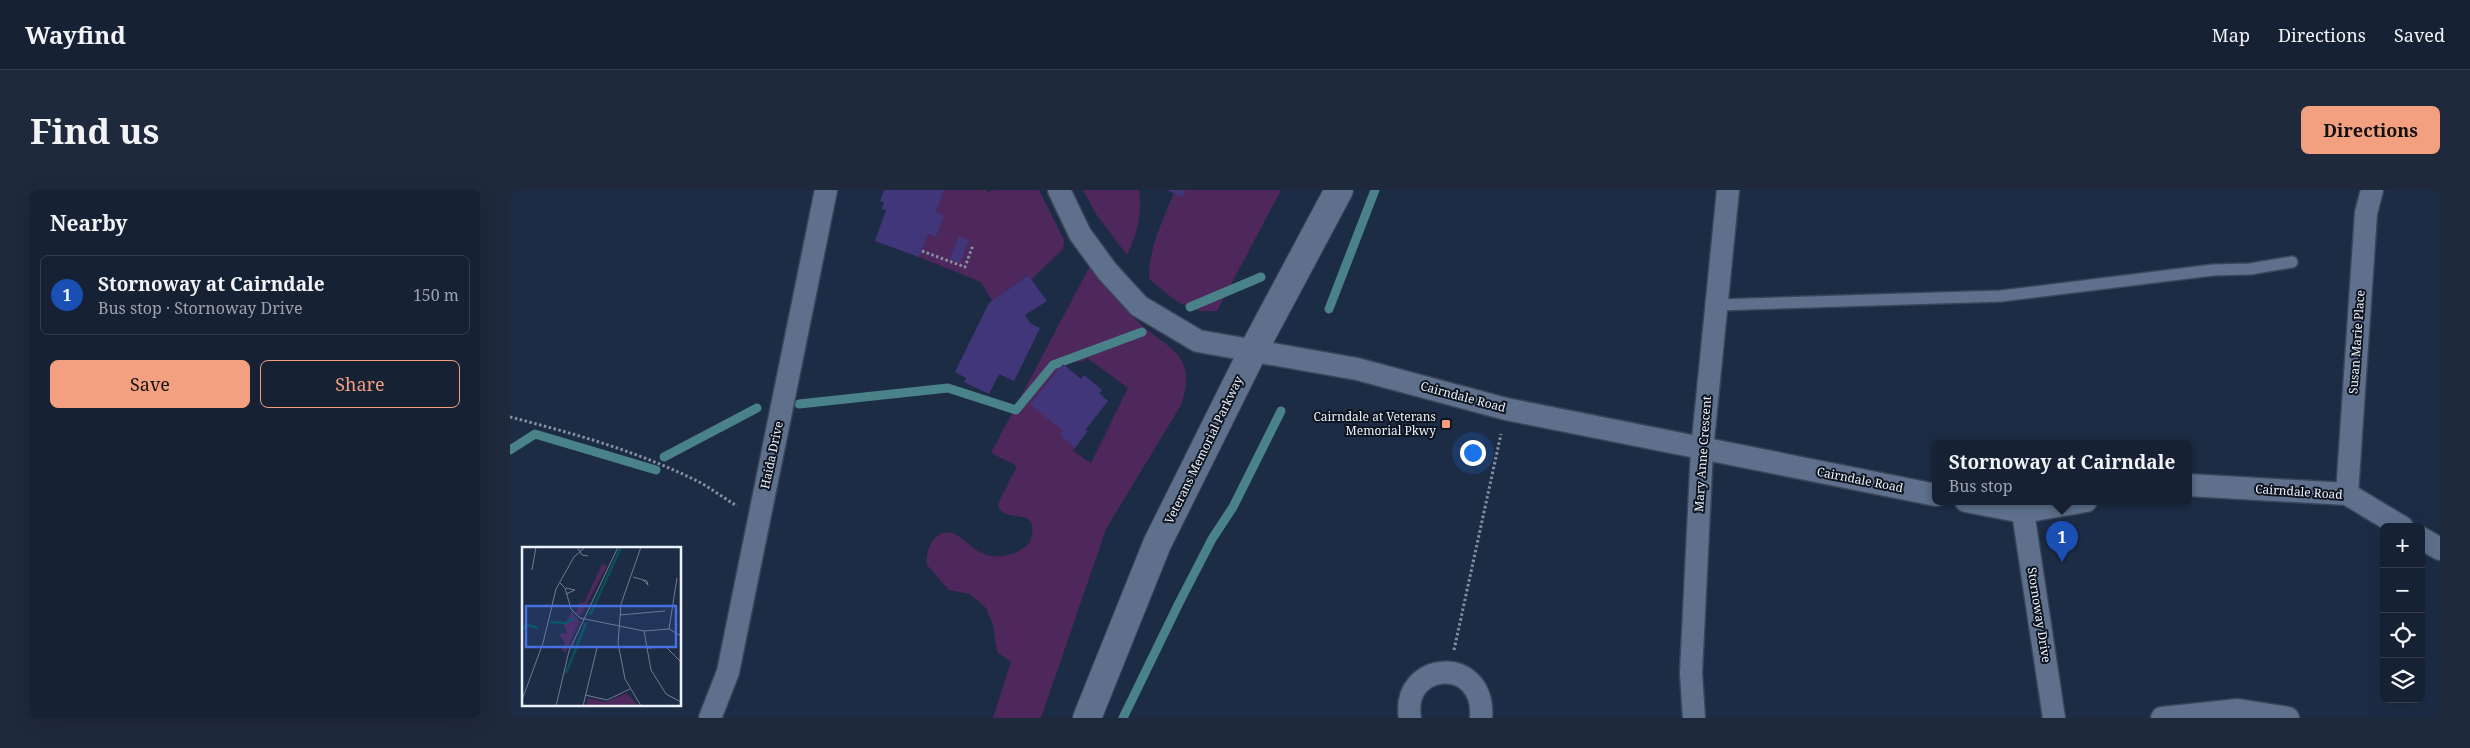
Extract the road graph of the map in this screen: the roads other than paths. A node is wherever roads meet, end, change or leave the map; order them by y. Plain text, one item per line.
1 (826, 190) edge
2 (1058, 190) edge
3 (1339, 190) edge
4 (1728, 190) edge
5 (2372, 190) edge
6 (2292, 262) dead end
7 (1717, 305) junction
8 (1253, 350) junction
9 (1702, 450) junction
10 (2192, 485) edge
11 (1932, 494) edge
12 (2346, 494) junction
13 (1987, 505) edge
14 (2063, 505) edge
15 (2023, 512) junction
16 (2395, 523) edge
17 (2425, 540) edge
18 (2440, 549) edge
19 (710, 718) edge
20 (1087, 718) edge
21 (1410, 718) edge
22 (1481, 718) edge
23 (1694, 718) edge
24 (2054, 718) edge
25 (2162, 718) edge
26 (2288, 718) edge

1 - 19 street, Haida Drive
2 - 8 street, Cairndale Road
3 - 8 main road, Veterans Memorial Parkway
4 - 7 street, Mary Anne Crescent
5 - 12 street, Susan Marie Place
6 - 7 lane
7 - 9 street, Mary Anne Crescent
8 - 9 street, Cairndale Road
8 - 20 main road, Veterans Memorial Parkway
9 - 11 street, Cairndale Road
9 - 23 street, Mary Anne Crescent
10 - 12 street, Cairndale Road
12 - 16 street, Cairndale Road
13 - 15 street
14 - 15 street
15 - 24 street, Stornoway Drive
17 - 18 street
21 - 22 street
25 - 26 street

